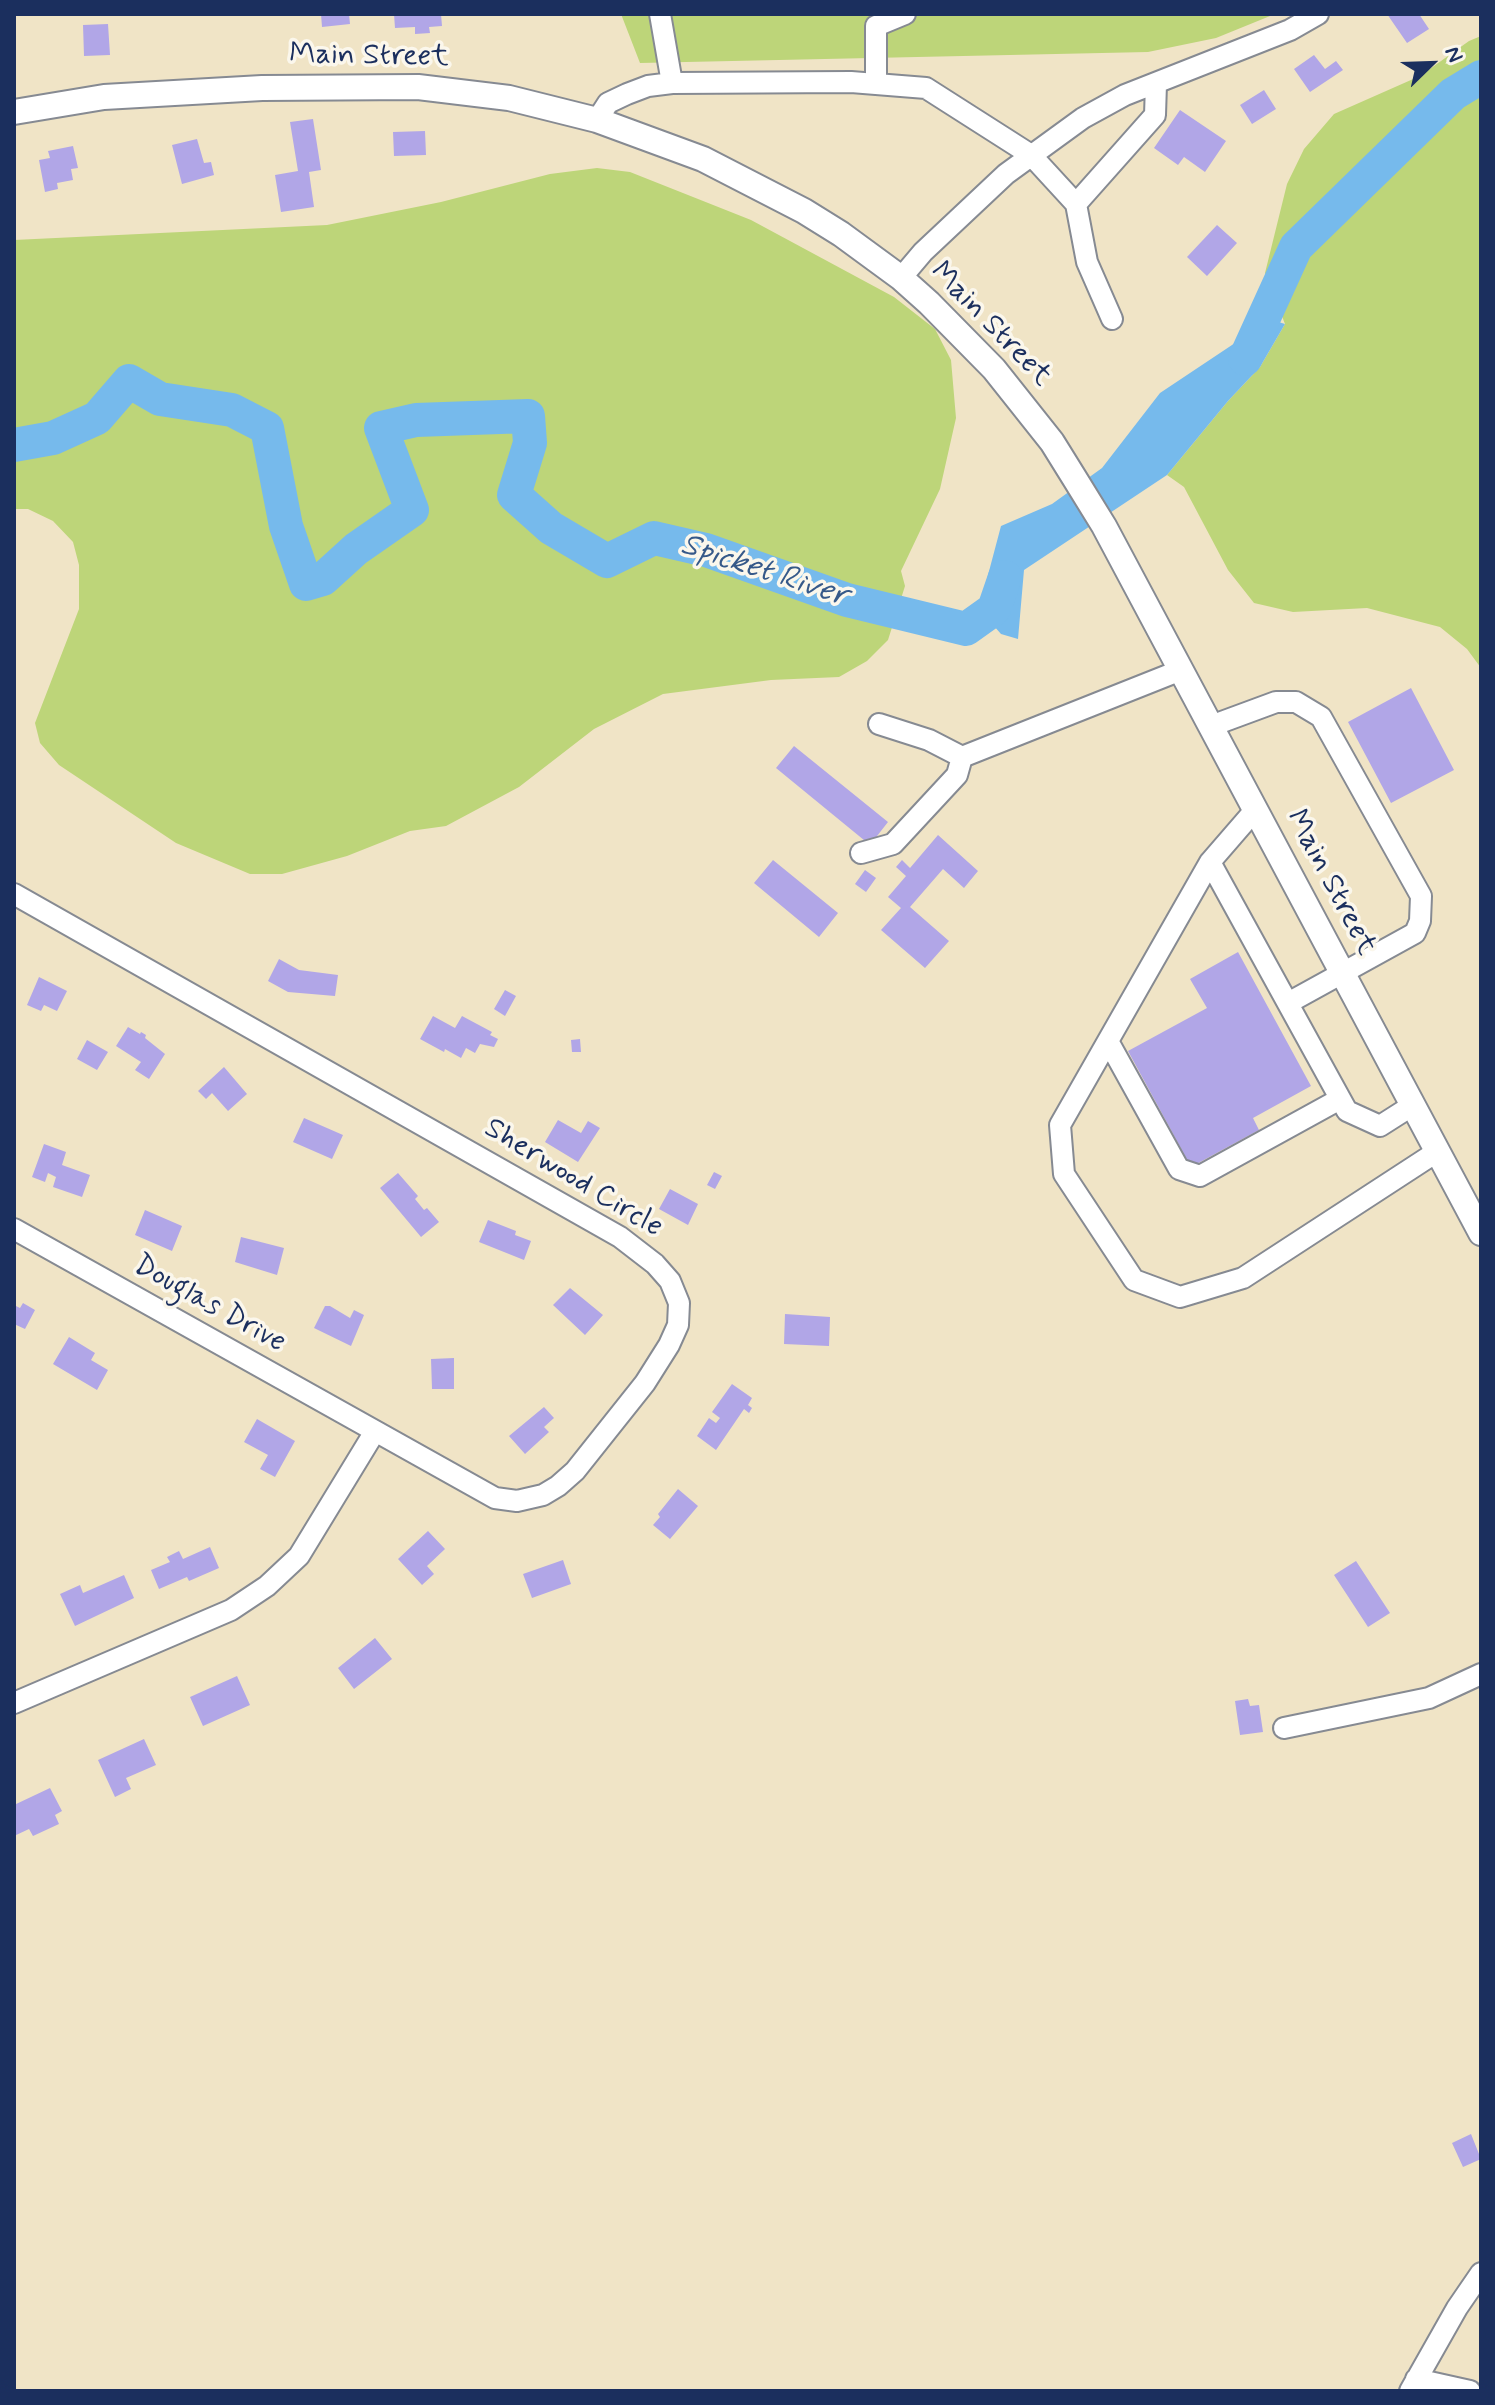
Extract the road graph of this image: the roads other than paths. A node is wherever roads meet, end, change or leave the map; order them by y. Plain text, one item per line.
1 (660, 14) edge
2 (905, 14) edge
3 (1318, 14) edge
4 (874, 20) edge
5 (672, 83) junction
6 (876, 84) junction
7 (1156, 84) junction
8 (14, 112) edge
9 (597, 120) junction
10 (1031, 155) junction
11 (1076, 204) junction
12 (901, 278) junction
13 (1112, 319) dead end
14 (1181, 670) junction
15 (879, 724) dead end
16 (1211, 726) junction
17 (962, 757) junction
18 (1255, 810) junction
19 (861, 853) dead end
20 (1210, 862) junction
21 (14, 894) edge
22 (1342, 973) junction
23 (1288, 1003) junction
24 (1108, 1041) junction
25 (1340, 1099) junction
26 (1413, 1105) junction
27 (1438, 1151) junction
28 (14, 1229) edge
29 (1481, 1233) edge
30 (374, 1433) junction
31 (1481, 1674) edge
32 (14, 1703) edge
33 (1284, 1728) dead end
34 (1481, 2273) edge
35 (1413, 2385) edge
36 (1470, 2391) edge

1 - 5 street
2 - 4 street
3 - 7 street
4 - 6 street
5 - 6 street
5 - 9 street
6 - 10 street
7 - 10 street
7 - 11 street
8 - 9 main road, Main Street
9 - 12 main road, Main Street
10 - 11 street
10 - 12 street
11 - 13 street
12 - 14 main road, Main Street
14 - 16 main road, Main Street
14 - 17 street
15 - 17 street
16 - 18 main road, Main Street
16 - 22 street
17 - 19 street
18 - 20 street
18 - 22 main road, Main Street
20 - 23 street
20 - 24 street
21 - 30 street, Sherwood Circle
22 - 23 street
22 - 26 main road, Main Street
23 - 25 street
24 - 25 street
24 - 27 street
25 - 26 street
26 - 27 main road, Main Street
27 - 29 main road, Main Street
28 - 30 street, Douglas Drive
30 - 32 street
31 - 33 street
34 - 35 street
35 - 36 street

